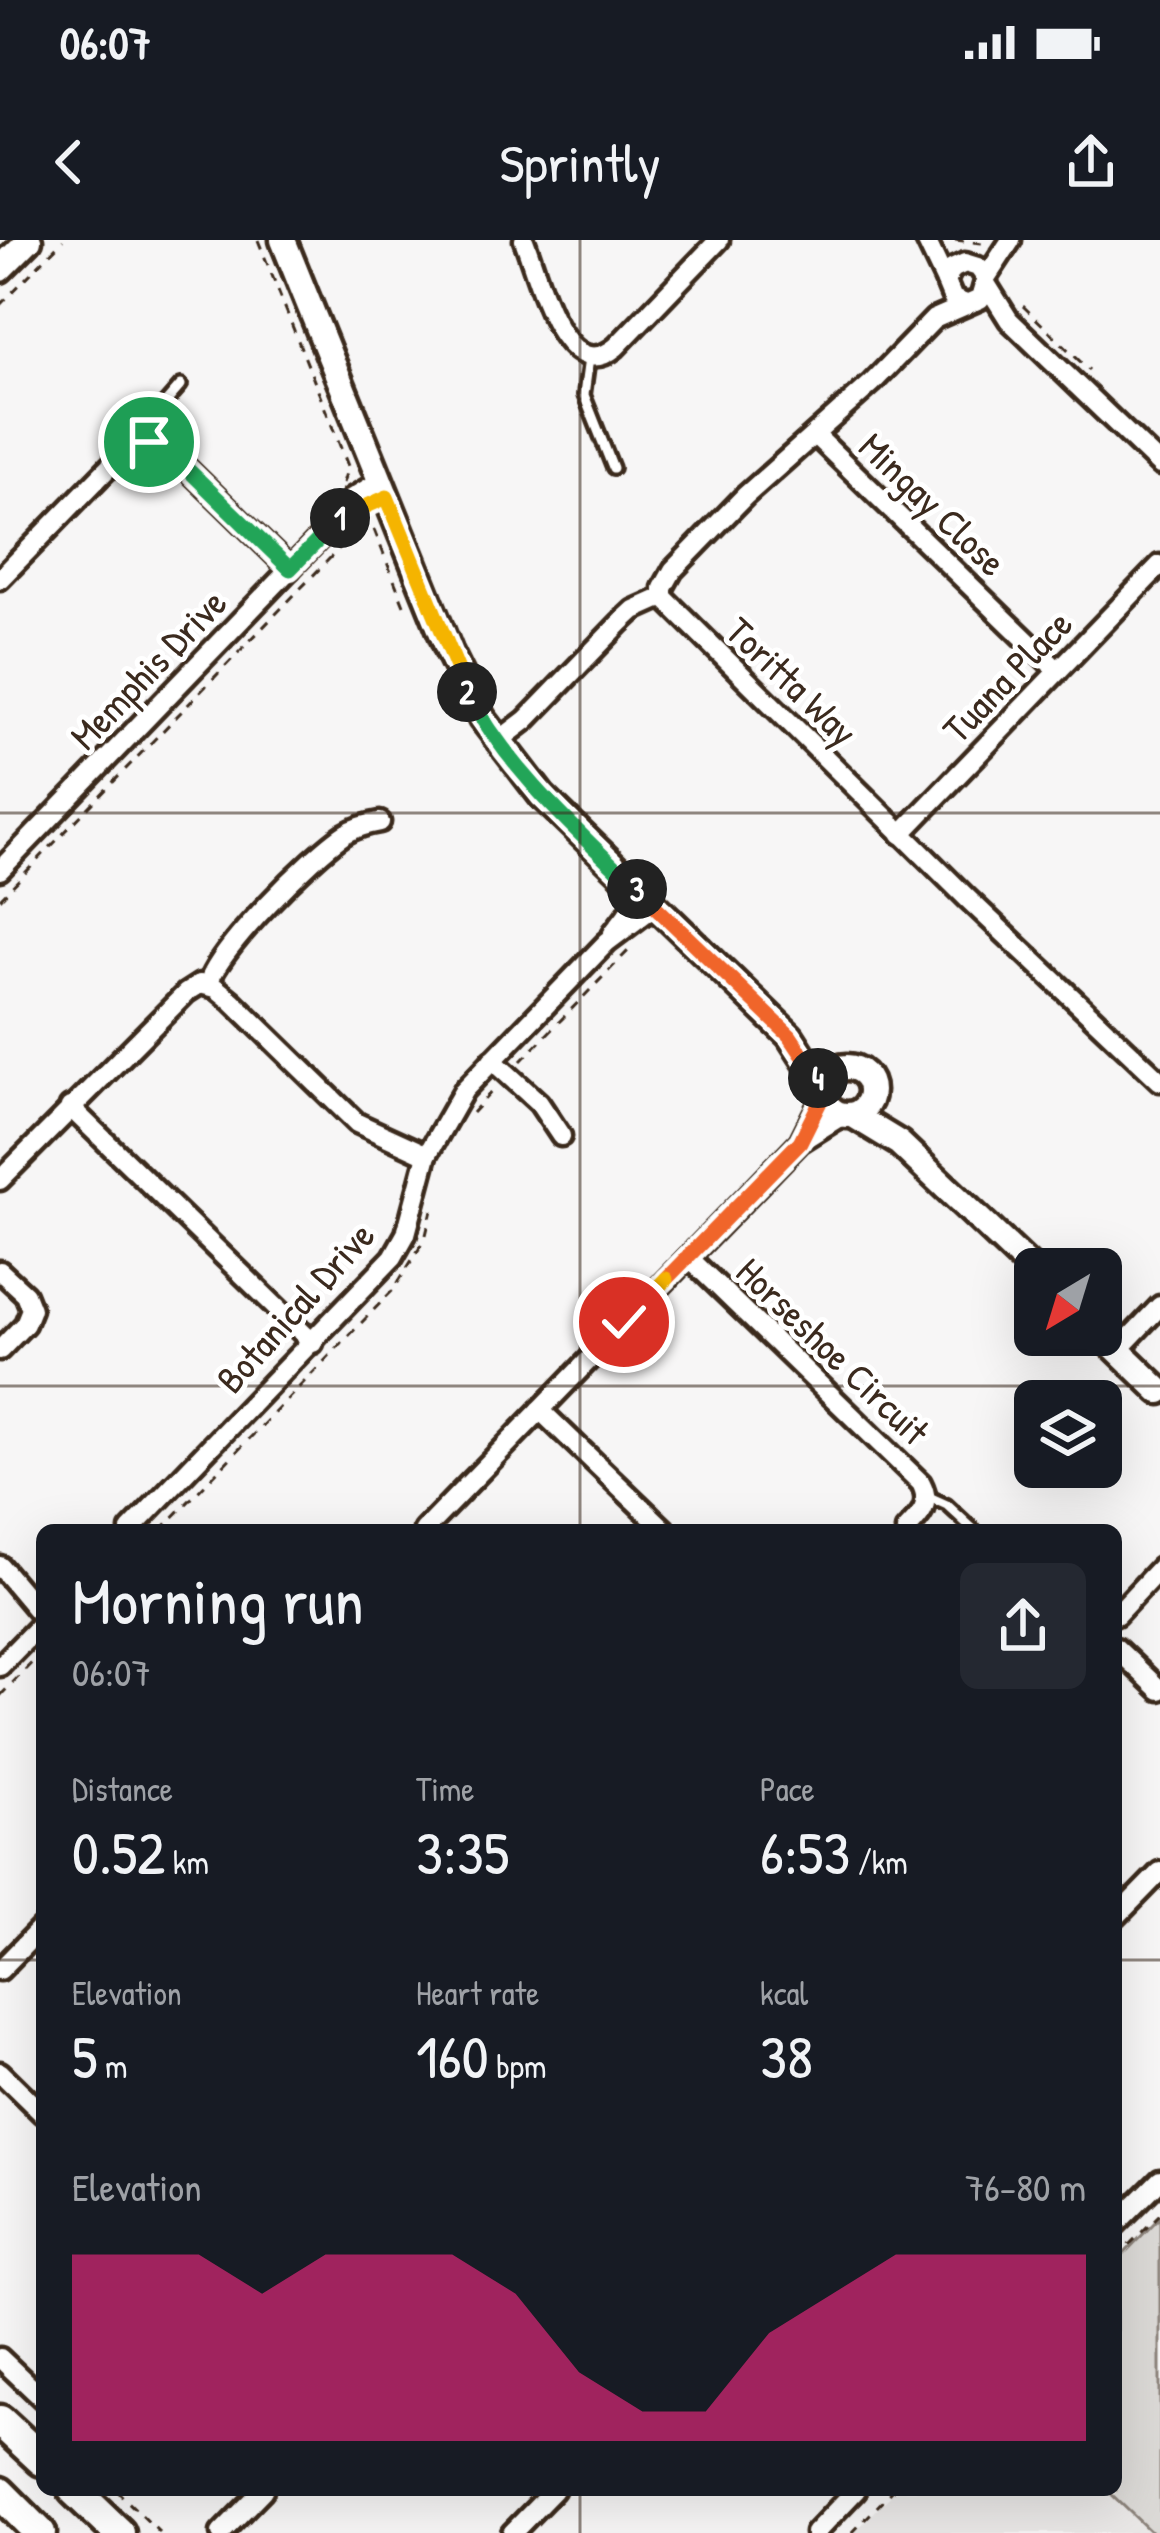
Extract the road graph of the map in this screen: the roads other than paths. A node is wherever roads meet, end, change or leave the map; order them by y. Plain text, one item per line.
1 (29, 240) edge
2 (284, 240) edge
3 (524, 240) edge
4 (719, 240) edge
5 (927, 240) edge
6 (1002, 247) edge
7 (0, 269) edge
8 (977, 272) junction
9 (946, 285) junction
10 (970, 304) junction
11 (1017, 314) junction
12 (934, 319) junction
13 (590, 358) junction
14 (181, 385) dead end
15 (815, 435) junction
16 (149, 442) junction
17 (1160, 465) edge
18 (613, 468) dead end
19 (383, 489) junction
20 (1160, 565) edge
21 (290, 569) junction
22 (0, 579) edge
23 (663, 597) junction
24 (1058, 670) junction
25 (497, 742) junction
26 (380, 822) dead end
27 (901, 833) junction
28 (0, 870) edge
29 (649, 900) junction
30 (208, 985) junction
31 (790, 1036) junction
32 (492, 1060) junction
33 (844, 1066) junction
34 (1160, 1081) edge
35 (823, 1091) junction
36 (871, 1095) junction
37 (70, 1107) junction
38 (848, 1115) junction
39 (561, 1136) dead end
40 (800, 1142) junction
41 (899, 1143) junction
42 (427, 1155) junction
43 (0, 1180) edge
44 (1014, 1252) edge
45 (688, 1257) junction
46 (0, 1270) edge
47 (1160, 1306) edge
48 (1122, 1333) edge
49 (313, 1343) junction
50 (0, 1350) edge
51 (1122, 1354) edge
52 (1160, 1391) edge
53 (540, 1409) junction
54 (926, 1496) junction
55 (137, 1524) edge
56 (430, 1524) edge
57 (659, 1524) edge
58 (911, 1524) edge
59 (968, 1524) edge
60 (1160, 1568) edge
61 (7, 1572) edge
62 (36, 1593) edge
63 (1122, 1609) edge
64 (36, 1611) edge
65 (36, 1626) edge
66 (1122, 1654) edge
67 (0, 1666) edge
68 (1160, 1690) edge
69 (1160, 1872) edge
70 (1122, 1911) edge
71 (36, 1933) edge
72 (0, 1970) edge
73 (0, 2072) edge
74 (36, 2107) edge
75 (1160, 2180) edge
76 (1122, 2218) edge
77 (0, 2358) edge
78 (36, 2392) edge
79 (0, 2421) edge
80 (36, 2454) edge
81 (0, 2493) edge
82 (80, 2496) edge
83 (257, 2496) edge
84 (548, 2496) edge
85 (850, 2496) edge
86 (40, 2533) edge
87 (119, 2533) edge
88 (221, 2533) edge
89 (512, 2533) edge
90 (814, 2533) edge

1 - 7 street
2 - 19 street
3 - 13 street
4 - 13 street
5 - 8 street
5 - 9 street
6 - 8 street
8 - 9 street
8 - 10 street
8 - 11 street
9 - 10 street
9 - 12 street
10 - 11 street
10 - 12 street
11 - 17 street
12 - 15 street
13 - 18 lane
14 - 16 lane
15 - 23 street
15 - 24 street, Mingay Close
16 - 21 street
16 - 22 street
19 - 21 street, Memphis Drive
19 - 25 street
20 - 24 street, Tuana Place
21 - 28 street, Memphis Drive
23 - 25 street
23 - 27 street, Toritta Way
24 - 27 street, Tuana Place
25 - 29 street
26 - 30 street
27 - 34 street, Toritta Way
29 - 31 street
29 - 32 street, Botanical Drive
30 - 37 street
30 - 42 street
31 - 33 street
31 - 35 street
32 - 39 street
32 - 42 street, Botanical Drive
33 - 35 street
33 - 36 street
35 - 38 street
35 - 40 street
36 - 38 street
36 - 41 street
37 - 43 street
37 - 49 street
38 - 40 street
38 - 41 street
40 - 45 street
41 - 44 street
42 - 49 street, Botanical Drive
45 - 53 street
45 - 54 street, Horseshoe Circuit
46 - 50 street
47 - 48 street
49 - 55 street, Botanical Drive
51 - 52 street
53 - 56 street
53 - 57 street
54 - 58 street, Horseshoe Circuit
54 - 59 lane, Horseshoe Circuit
60 - 63 street
61 - 62 street
61 - 64 street
65 - 67 street
66 - 68 street
69 - 70 street
71 - 72 street
73 - 74 street
75 - 76 street
77 - 78 street
79 - 80 highway
81 - 86 highway
82 - 87 highway
83 - 88 street
84 - 89 street
85 - 90 street

